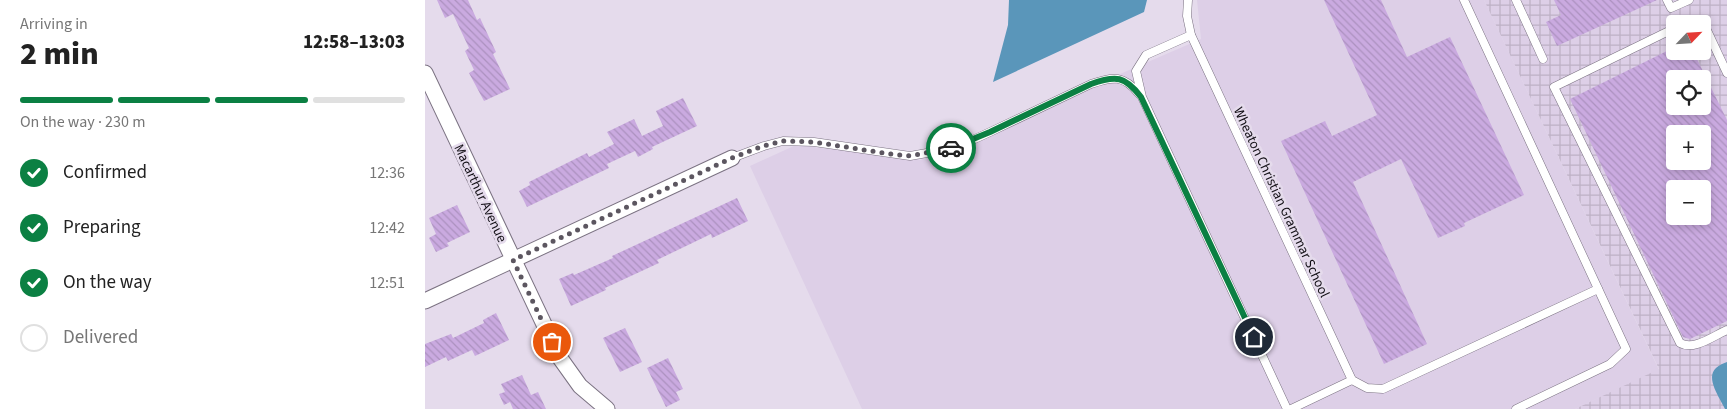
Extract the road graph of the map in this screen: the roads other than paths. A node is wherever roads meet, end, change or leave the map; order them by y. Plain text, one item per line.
1 (1188, 0) edge
2 (1464, 0) edge
3 (1516, 0) edge
4 (1667, 0) edge
5 (1689, 0) edge
6 (1666, 32) edge
7 (1191, 35) junction
8 (1711, 39) edge
9 (1543, 59) dead end
10 (1727, 73) edge
11 (425, 74) edge
12 (1141, 97) junction
13 (732, 158) joint
14 (513, 260) junction
15 (1598, 288) junction
16 (425, 302) edge
17 (1727, 330) edge
18 (1352, 380) junction
19 (607, 409) edge
20 (1287, 409) edge
21 (1291, 409) edge
22 (1516, 409) edge

1 - 7 lane, Wheaton Christian Grammar School
2 - 15 lane
3 - 9 lane
4 - 5 lane
6 - 17 lane
7 - 12 lane
7 - 18 lane, Wheaton Christian Grammar School
8 - 10 lane
11 - 14 street, Macarthur Avenue
12 - 13 lane
12 - 20 lane
13 - 14 street
14 - 16 street
14 - 19 street, Macarthur Avenue
15 - 18 lane
15 - 22 lane
18 - 21 lane

